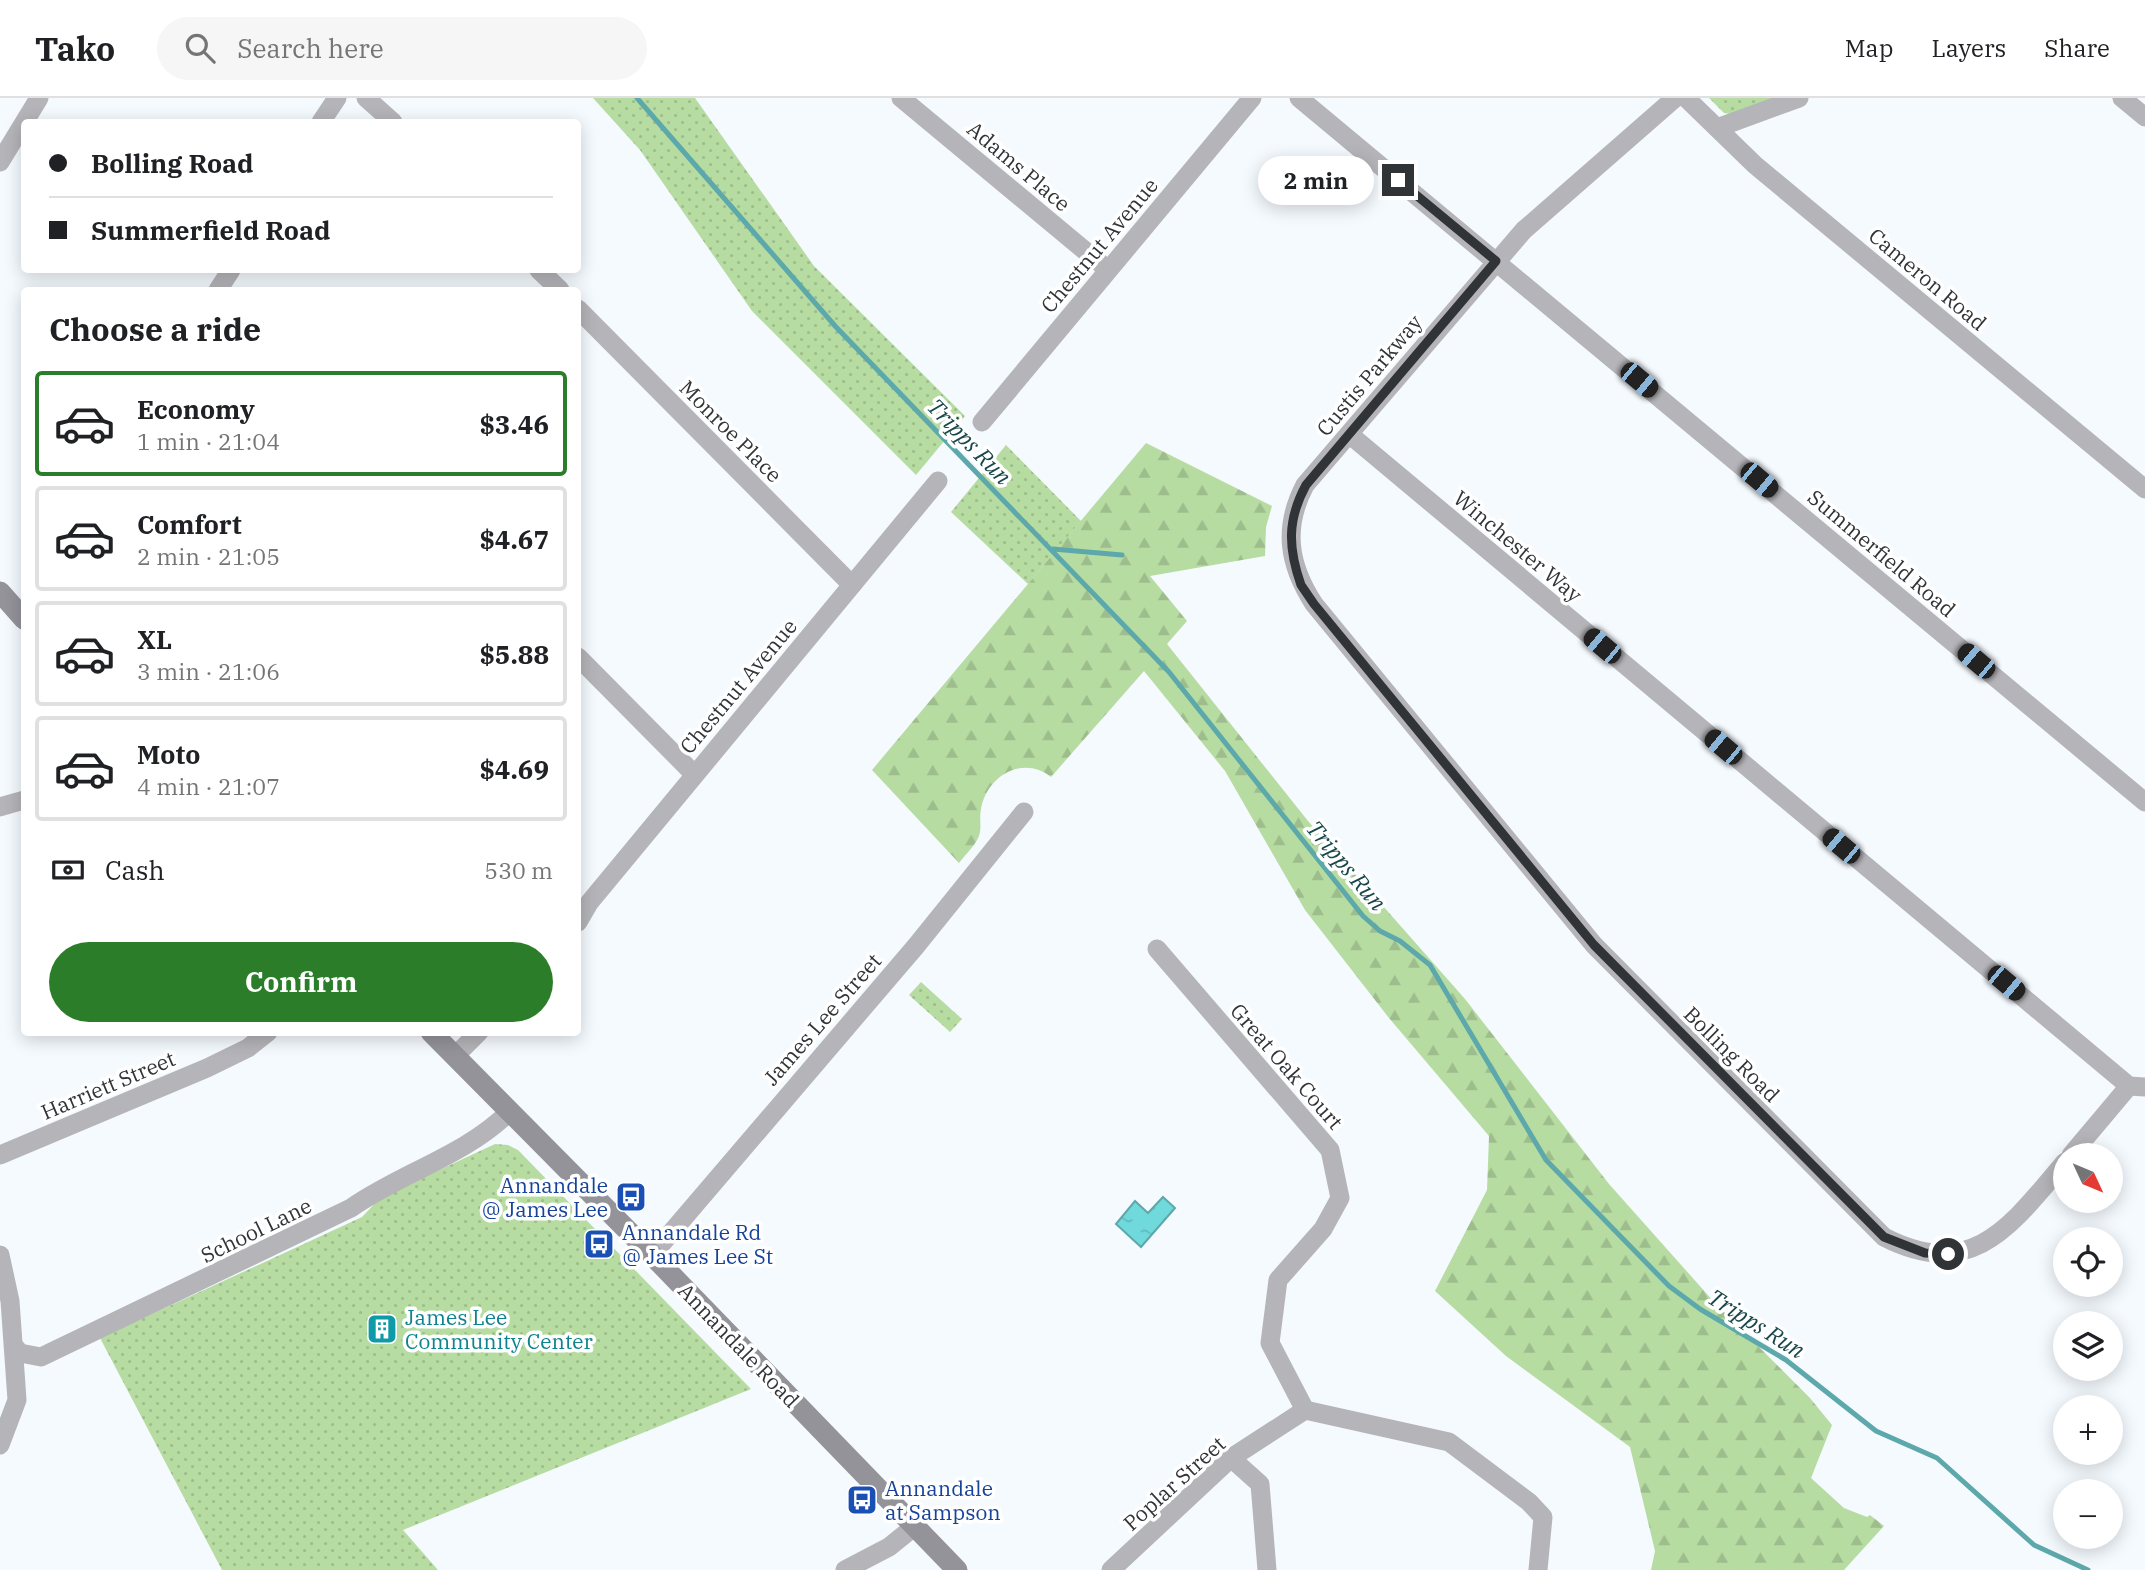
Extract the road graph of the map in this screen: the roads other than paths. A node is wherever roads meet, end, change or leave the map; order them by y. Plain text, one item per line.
1 (39, 98) edge
2 (337, 98) edge
3 (366, 98) edge
4 (901, 98) edge
5 (1252, 98) edge
6 (1299, 98) edge
7 (1675, 98) edge
8 (1686, 98) edge
9 (1799, 98) edge
10 (2122, 98) edge
11 (2145, 117) edge
12 (26, 119) edge
13 (323, 119) edge
14 (390, 119) edge
15 (21, 128) edge
16 (1717, 128) junction
17 (0, 162) edge
18 (1496, 261) junction
19 (1107, 269) junction
20 (542, 273) edge
21 (556, 287) edge
22 (581, 312) edge
23 (982, 422) dead end
24 (1349, 434) junction
25 (938, 481) dead end
26 (2145, 489) edge
27 (852, 585) junction
28 (0, 592) edge
29 (21, 610) edge
30 (581, 660) edge
31 (1415, 726) joint
32 (694, 775) junction
33 (21, 801) edge
34 (2145, 802) edge
35 (0, 807) edge
36 (1024, 812) dead end
37 (581, 917) edge
38 (1157, 949) dead end
39 (263, 1036) edge
40 (435, 1036) edge
41 (475, 1036) edge
42 (455, 1056) junction
43 (2137, 1086) edge
44 (509, 1112) junction
45 (2082, 1143) edge
46 (0, 1155) edge
47 (2053, 1176) edge
48 (0, 1255) edge
49 (652, 1255) junction
50 (14, 1346) junction
51 (1305, 1410) junction
52 (0, 1446) edge
53 (1231, 1458) junction
54 (915, 1525) junction
55 (845, 1570) edge
56 (957, 1570) edge
57 (1111, 1570) edge
58 (1267, 1570) edge
59 (1538, 1570) edge

1 - 12 street
2 - 13 street
3 - 14 street
4 - 19 street, Adams Place
5 - 19 street, Chestnut Avenue
6 - 18 street, Summerfield Road
7 - 18 street, Custis Parkway
8 - 16 street, Cameron Road
9 - 16 street
10 - 11 street
15 - 17 street
16 - 26 street, Cameron Road
18 - 24 street, Custis Parkway
18 - 34 street, Summerfield Road
19 - 23 street, Chestnut Avenue
20 - 21 street
22 - 27 street, Monroe Place
24 - 31 street, Custis Parkway
24 - 43 street, Winchester Way
25 - 27 street, Chestnut Avenue
27 - 32 street, Chestnut Avenue
28 - 29 main road
30 - 32 street
31 - 47 street, Bolling Road
32 - 37 street, Chestnut Avenue
33 - 35 street
36 - 49 street, James Lee Street
38 - 51 street, Great Oak Court
39 - 46 street, Harriett Street
40 - 42 main road, Annandale Road
41 - 42 street
42 - 44 main road, Annandale Road
43 - 45 street
44 - 49 main road, Annandale Road
44 - 50 street, School Lane
48 - 50 street
49 - 54 main road, Annandale Road
50 - 52 street
51 - 53 street, Poplar Street
51 - 59 street
53 - 57 street, Poplar Street
53 - 58 street
54 - 55 street
54 - 56 main road, Annandale Road

